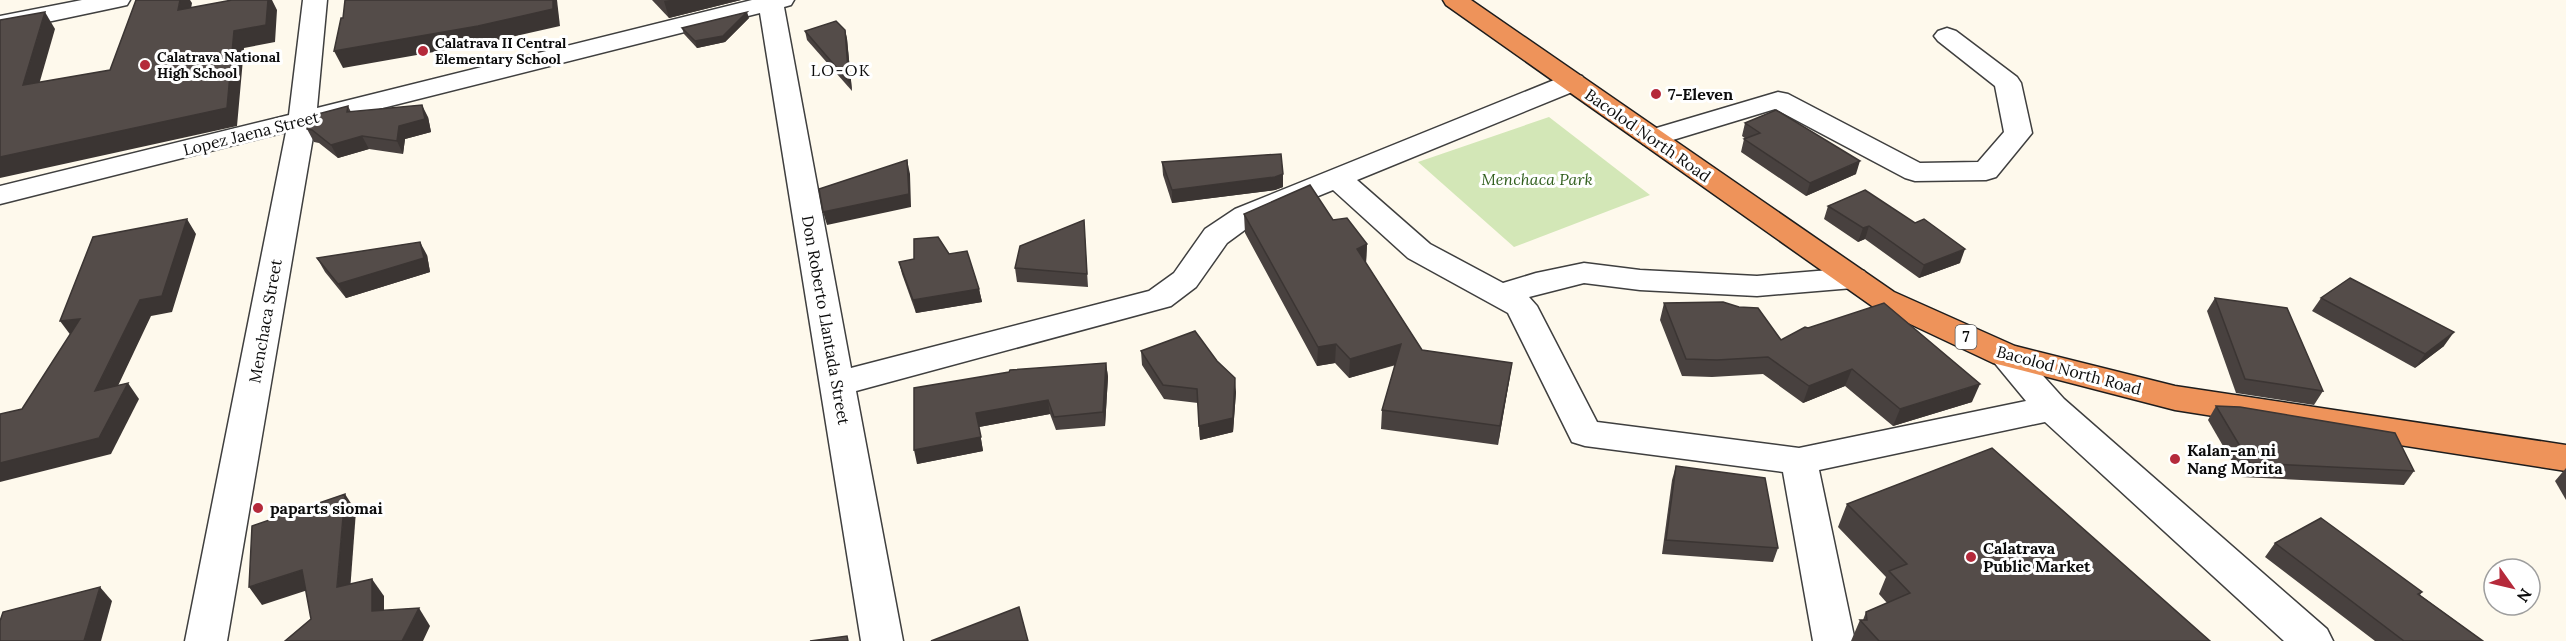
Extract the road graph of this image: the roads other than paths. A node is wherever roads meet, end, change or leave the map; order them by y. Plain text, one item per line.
1 (118, 0) edge
2 (315, 0) edge
3 (1455, 0) edge
4 (774, 1) edge
5 (0, 24) edge
6 (1947, 36) dead end
7 (1573, 82) junction
8 (302, 120) junction
9 (1653, 138) junction
10 (1337, 178) junction
11 (0, 195) edge
12 (1853, 278) junction
13 (1501, 295) junction
14 (2005, 355) junction
15 (837, 384) junction
16 (2052, 408) junction
17 (2566, 458) edge
18 (1799, 461) junction
19 (206, 641) edge
20 (882, 641) edge
21 (1834, 641) edge
22 (2312, 641) edge

1 - 5 street
2 - 8 street, Menchaca Street
3 - 7 highway, Bacolod North Road / 7
4 - 8 street, Lopez Jaena Street
4 - 15 street, Don Roberto Llantada Street
6 - 9 street
7 - 9 highway, Bacolod North Road / 7
7 - 10 street
8 - 11 street, Lopez Jaena Street
8 - 19 street, Menchaca Street
9 - 12 highway, Bacolod North Road / 7
10 - 13 street
10 - 15 street
12 - 13 street
12 - 14 highway, Bacolod North Road / 7
13 - 18 street
14 - 16 street
14 - 17 highway, Bacolod North Road / 7
15 - 20 street, Don Roberto Llantada Street
16 - 18 street
16 - 22 street
18 - 21 street

